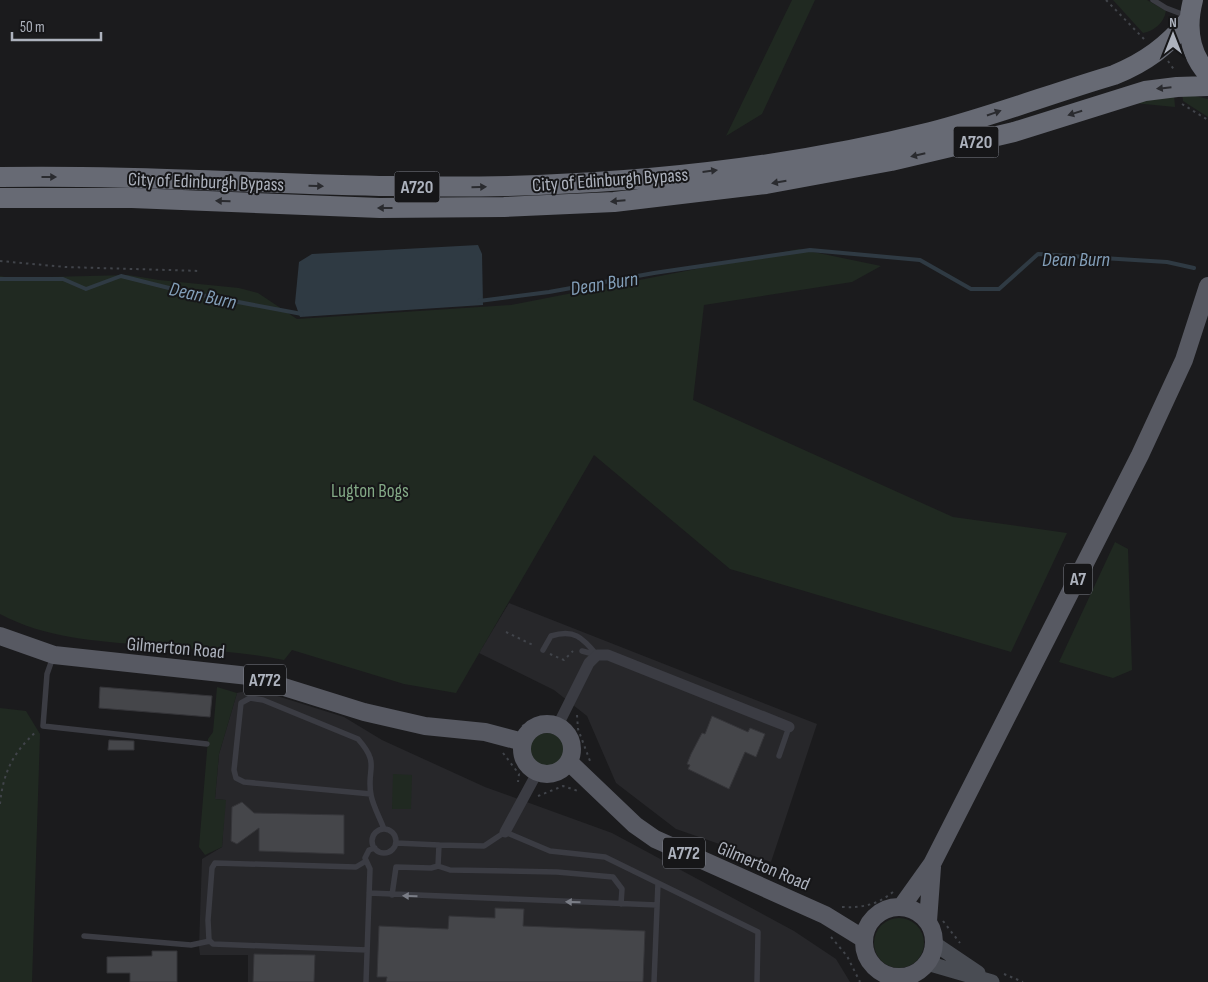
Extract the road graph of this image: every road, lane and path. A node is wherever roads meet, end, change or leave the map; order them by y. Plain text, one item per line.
1 (1153, 0) edge
2 (1190, 10) edge
3 (1150, 35) dead end
4 (1144, 39) dead end
5 (1208, 74) edge
6 (1208, 86) edge
7 (0, 177) edge
8 (0, 198) edge
9 (0, 261) edge
10 (201, 271) dead end
11 (1208, 286) edge
12 (0, 636) edge
13 (543, 650) dead end
14 (582, 651) dead end
15 (54, 655) junction
16 (597, 655) junction
17 (566, 709) junction
18 (43, 726) junction
19 (557, 727) junction
20 (789, 727) joint
21 (521, 734) junction
22 (207, 744) dead end
23 (778, 756) dead end
24 (568, 762) junction
25 (593, 768) dead end
26 (537, 773) junction
27 (371, 794) junction
28 (0, 804) edge
29 (384, 829) junction
30 (505, 832) junction
31 (396, 843) junction
32 (439, 845) junction
33 (374, 848) junction
34 (366, 861) junction
35 (932, 864) junction
36 (438, 866) junction
37 (658, 883) junction
38 (916, 887) junction
39 (369, 893) junction
40 (392, 896) junction
41 (622, 904) junction
42 (657, 905) junction
43 (902, 906) junction
44 (831, 911) junction
45 (935, 917) junction
46 (871, 920) junction
47 (84, 936) dead end
48 (864, 939) junction
49 (210, 941) junction
50 (935, 944) junction
51 (964, 948) dead end
52 (367, 950) junction
53 (928, 963) junction
54 (876, 975) edge
55 (905, 979) edge
56 (994, 979) edge
57 (366, 982) edge
58 (654, 982) edge
59 (757, 982) edge
60 (1022, 982) edge

1 - 2 lane
2 - 5 highway
7 -> 2 highway, City of Edinburgh Bypass / A720
3 - 4 path
6 -> 8 highway, City of Edinburgh Bypass / A720
9 - 10 path
11 - 35 main road, A7
12 - 15 main road, Gilmerton Road / A772
13 - 16 lane
14 - 16 lane
15 - 18 lane
15 - 21 main road, Gilmerton Road / A772
16 - 17 street
16 - 20 street
17 - 19 street
17 - 21 path
17 - 25 path
18 - 22 lane
18 - 28 path
19 - 21 main road
19 - 24 main road
20 - 23 lane
21 - 26 main road
24 - 26 main road
24 - 44 main road, Gilmerton Road / A772
26 - 30 street
27 - 27 lane
27 - 29 lane
29 - 31 lane
29 - 33 lane
30 - 32 lane
30 - 37 lane
31 - 32 lane
31 - 33 lane
32 - 36 lane
33 - 34 lane
34 - 39 lane
34 - 49 lane
35 - 38 main road, A7
35 - 45 main road, A7
36 - 40 lane
36 - 41 lane
37 - 42 lane
37 - 59 lane
38 - 43 main road, A7
38 - 44 path
39 - 40 lane
39 - 52 lane
41 -> 40 lane
41 - 42 lane
42 - 58 lane
43 - 45 main road
43 - 46 main road
44 - 46 main road, Gilmerton Road / A772
44 - 48 main road, Gilmerton Road / A772
45 - 50 main road
45 - 51 path
46 - 48 main road
47 - 49 lane
48 - 54 main road
49 - 52 lane
50 - 53 main road
50 - 56 main road
52 - 57 lane
53 - 55 main road
53 - 56 main road
54 - 55 main road
56 - 60 path

